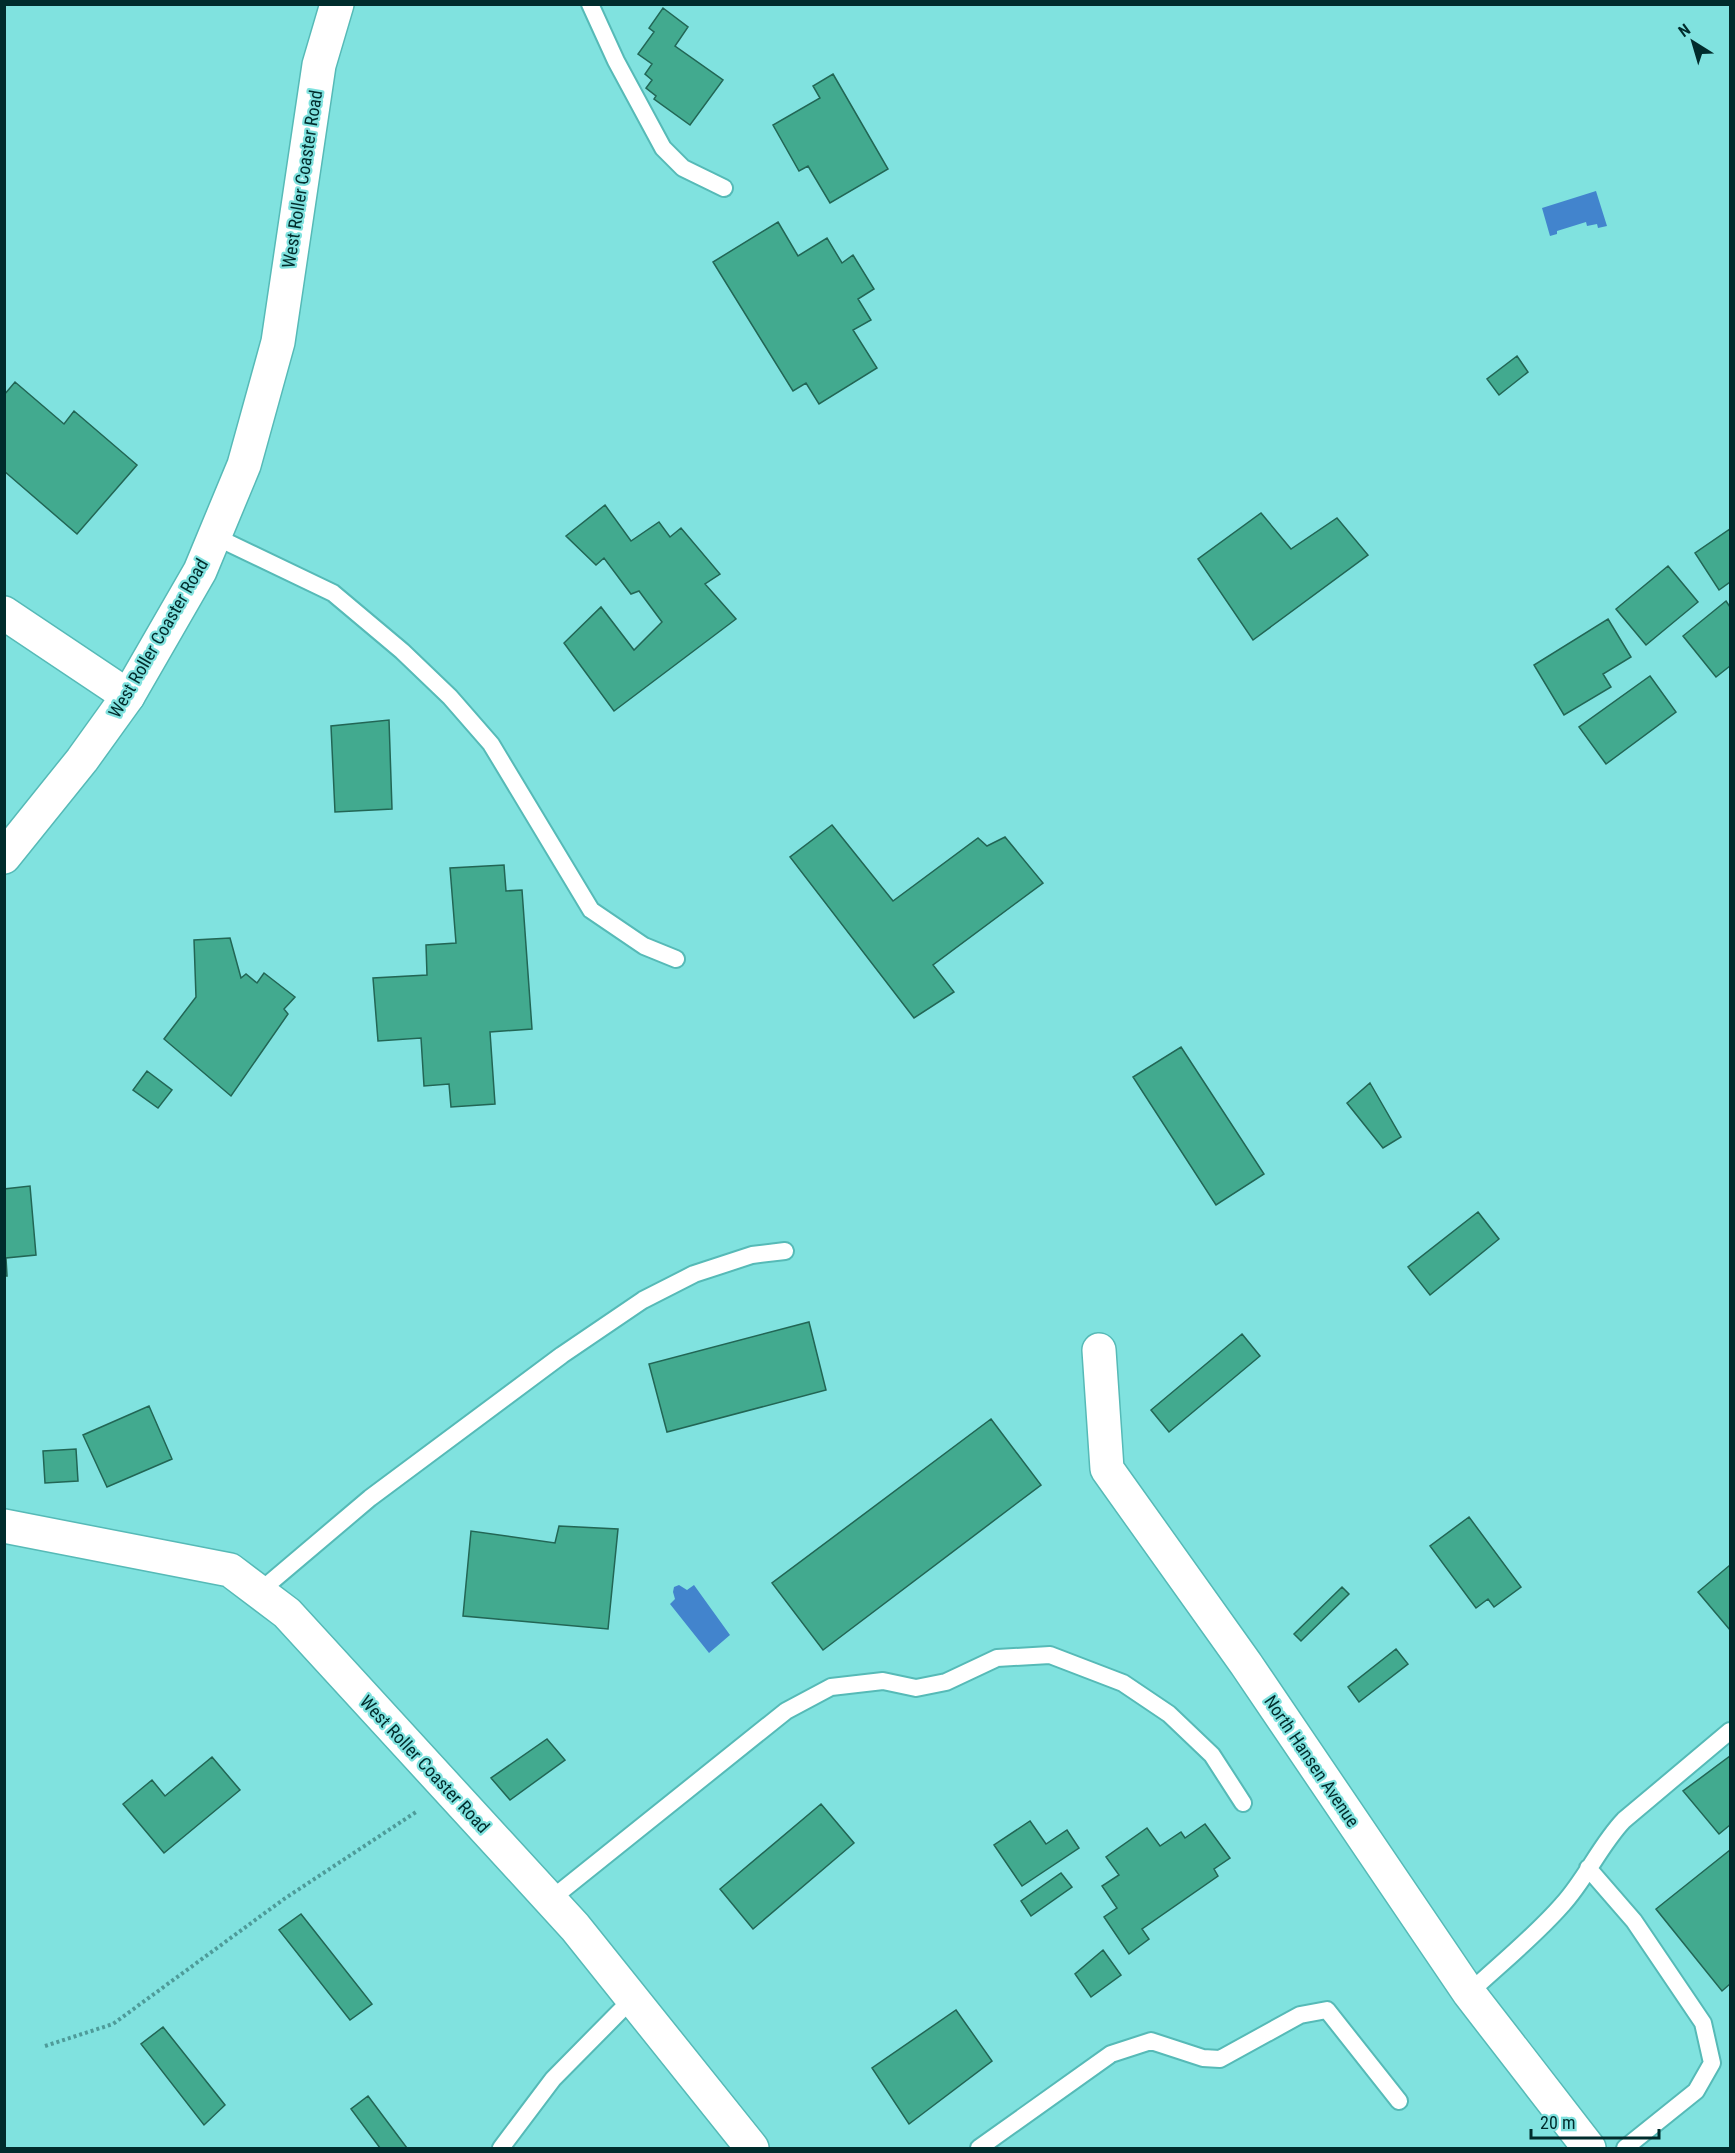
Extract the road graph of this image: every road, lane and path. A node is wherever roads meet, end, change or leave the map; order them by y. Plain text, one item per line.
1 (337, 4) edge
2 (590, 4) edge
3 (724, 188) dead end
4 (214, 536) junction
5 (4, 613) edge
6 (128, 696) junction
7 (4, 857) edge
8 (676, 958) dead end
9 (785, 1251) dead end
10 (1099, 1350) dead end
11 (4, 1526) edge
12 (259, 1592) junction
13 (1731, 1731) edge
14 (449, 1791) junction
15 (1244, 1803) dead end
16 (1588, 1868) junction
17 (550, 1900) junction
18 (1469, 1993) junction
19 (632, 1999) junction
20 (45, 2046) dead end
21 (1399, 2101) dead end
22 (501, 2148) edge
23 (752, 2148) edge
24 (979, 2148) edge
25 (1589, 2148) edge
26 (1625, 2148) edge

1 - 4 street, West Roller Coaster Road
2 - 3 lane
4 - 6 street, West Roller Coaster Road
4 - 8 lane
5 - 6 street
6 - 7 street, West Roller Coaster Road
9 - 12 lane
10 - 18 street, North Hansen Avenue
11 - 12 street, West Roller Coaster Road
12 - 14 street, West Roller Coaster Road
13 - 16 lane
14 - 17 street, West Roller Coaster Road
14 - 20 path
15 - 17 lane
16 - 18 lane
16 - 26 lane
17 - 19 street, West Roller Coaster Road
18 - 25 street, North Hansen Avenue
19 - 22 lane
19 - 23 street, West Roller Coaster Road
21 - 24 lane

